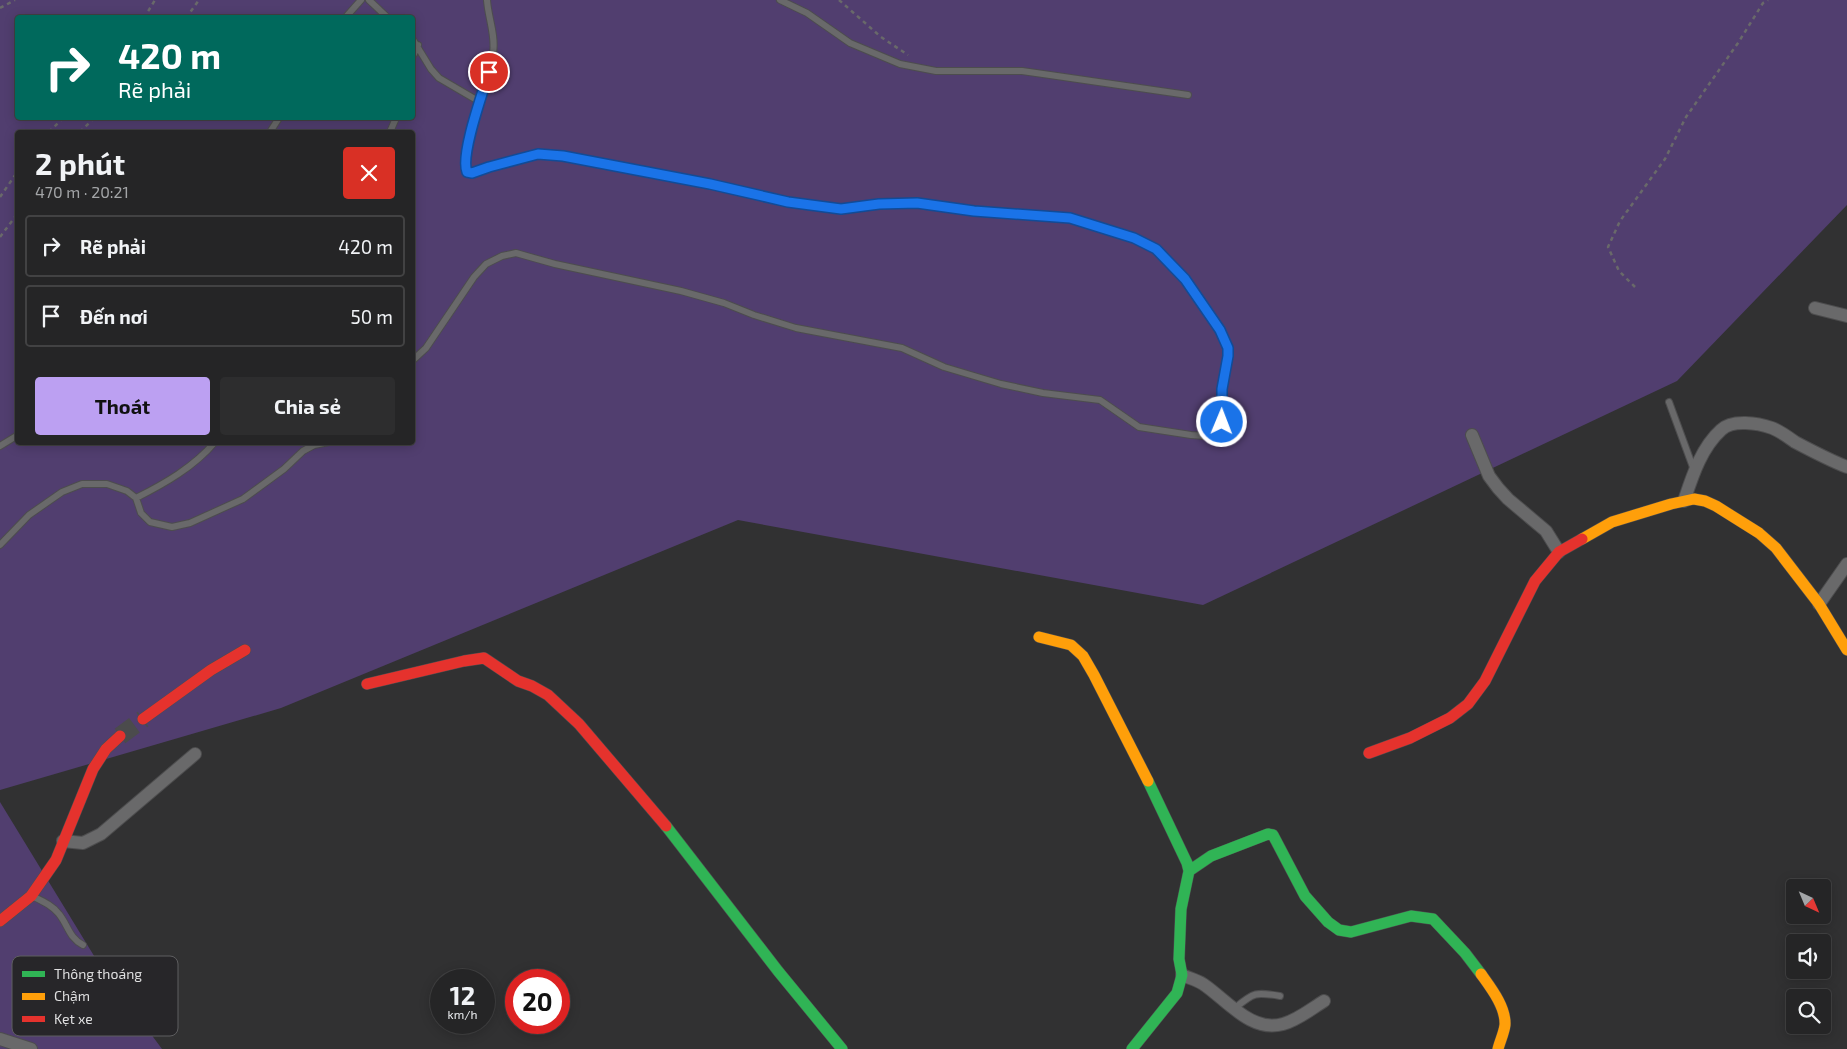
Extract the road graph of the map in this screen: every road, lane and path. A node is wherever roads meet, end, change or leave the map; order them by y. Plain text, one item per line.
1 (15, 0) edge
2 (155, 0) edge
3 (199, 0) edge
4 (361, 0) edge
5 (369, 0) edge
6 (487, 0) edge
7 (780, 0) edge
8 (839, 0) edge
9 (1768, 0) edge
10 (0, 8) edge
11 (146, 15) edge
12 (188, 15) edge
13 (348, 15) edge
14 (385, 15) edge
15 (415, 42) edge
16 (418, 45) junction
17 (415, 52) edge
18 (909, 56) dead end
19 (1188, 95) dead end
20 (480, 102) junction
21 (61, 120) edge
22 (92, 120) edge
23 (51, 130) edge
24 (82, 130) edge
25 (15, 175) edge
26 (0, 197) edge
27 (15, 217) edge
28 (0, 236) edge
29 (1635, 287) dead end
30 (1815, 308) dead end
31 (1847, 316) edge
32 (415, 358) edge
33 (1669, 402) dead end
34 (1472, 434) dead end
35 (15, 437) edge
36 (213, 445) edge
37 (314, 445) edge
38 (0, 446) edge
39 (1847, 467) edge
40 (1694, 472) junction
41 (136, 498) junction
42 (1684, 501) junction
43 (0, 545) edge
44 (1559, 552) junction
45 (1847, 564) edge
46 (1819, 604) junction
47 (1040, 636) dead end
48 (245, 650) dead end
49 (1847, 650) edge
50 (367, 684) dead end
51 (143, 719) tunnel mouth
52 (120, 736) tunnel mouth
53 (1370, 753) dead end
54 (195, 754) dead end
55 (63, 841) junction
56 (1189, 871) junction
57 (30, 896) junction
58 (0, 921) edge
59 (84, 945) dead end
60 (1182, 975) junction
61 (1280, 996) dead end
62 (1324, 1001) dead end
63 (1235, 1008) junction
64 (0, 1040) edge
65 (32, 1049) edge
66 (842, 1049) edge
67 (1132, 1049) edge
68 (1498, 1049) edge

1 - 10 path
2 - 11 path
3 - 12 path
4 - 13 lane
5 - 14 lane
6 - 20 lane
7 - 19 lane
8 - 18 path
9 - 29 path
15 - 16 lane
16 - 17 lane
16 - 20 lane
20 - 32 lane
21 - 23 path
22 - 24 path
25 - 26 path
27 - 28 path
30 - 31 street
33 - 40 lane
34 - 44 street
35 - 38 lane
36 - 41 lane
37 - 41 lane
39 - 40 street
40 - 42 street
41 - 43 lane
42 - 44 street
42 - 46 street
44 - 53 street
45 - 46 street
46 - 49 street
47 - 56 street
48 - 51 street
50 - 66 street
52 - 55 street
54 - 55 street
55 - 57 street
56 - 60 street
56 - 68 street
57 - 58 street
57 - 59 lane
60 - 63 street
60 - 67 street
61 - 63 lane
62 - 63 street
64 - 65 street

